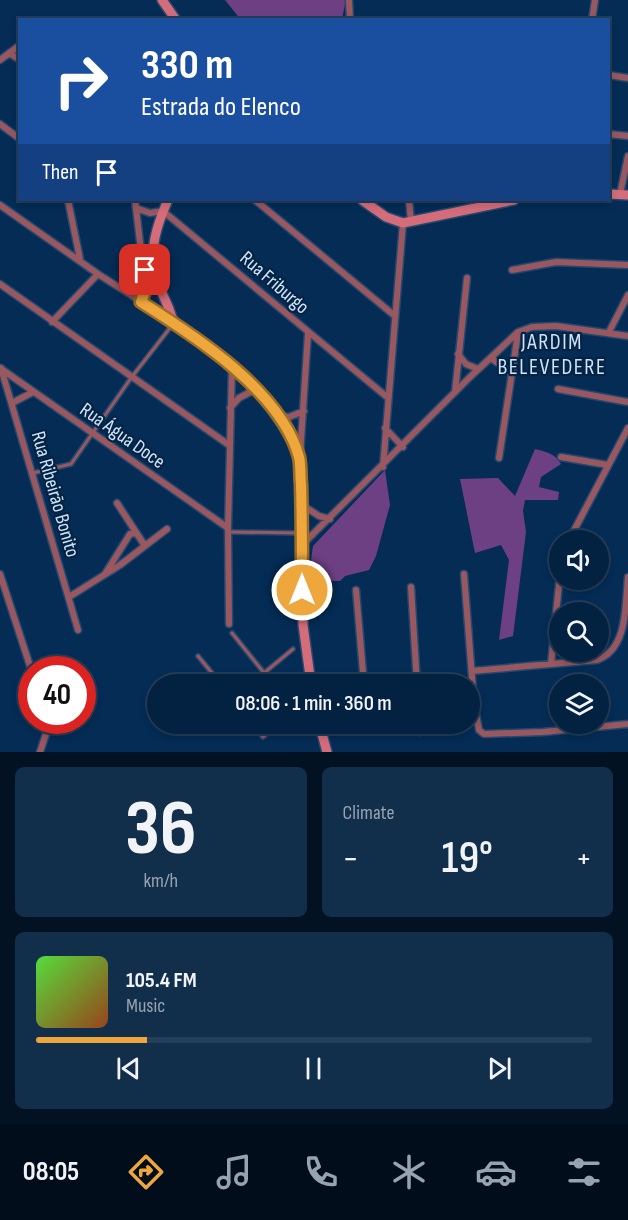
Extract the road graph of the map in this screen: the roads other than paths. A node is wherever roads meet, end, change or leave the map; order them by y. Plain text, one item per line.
1 (162, 0) edge
2 (349, 0) edge
3 (595, 0) edge
4 (175, 18) edge
5 (350, 18) edge
6 (592, 18) edge
7 (18, 46) edge
8 (9, 53) junction
9 (18, 59) edge
10 (0, 60) edge
11 (610, 75) edge
12 (628, 78) edge
13 (0, 124) edge
14 (610, 134) edge
15 (628, 136) edge
16 (18, 138) edge
17 (628, 156) edge
18 (624, 194) edge
19 (68, 201) edge
20 (135, 201) edge
21 (168, 201) edge
22 (256, 201) edge
23 (363, 201) edge
24 (409, 201) edge
25 (509, 201) edge
26 (0, 205) edge
27 (136, 208) junction
28 (163, 211) junction
29 (407, 222) junction
30 (142, 259) junction
31 (80, 260) junction
32 (152, 262) junction
33 (628, 266) edge
34 (512, 270) dead end
35 (98, 274) junction
36 (467, 278) dead end
37 (0, 284) edge
38 (628, 295) edge
39 (141, 302) junction
40 (395, 316) junction
41 (52, 322) junction
42 (174, 322) junction
43 (609, 332) junction
44 (308, 333) junction
45 (518, 333) junction
46 (628, 336) edge
47 (458, 353) junction
48 (491, 358) junction
49 (232, 366) junction
50 (0, 368) edge
51 (478, 369) junction
52 (510, 372) junction
53 (131, 378) junction
54 (256, 388) junction
55 (558, 389) dead end
56 (33, 392) junction
57 (455, 393) junction
58 (387, 397) junction
59 (628, 402) edge
60 (12, 404) junction
61 (230, 408) junction
62 (304, 411) junction
63 (278, 416) junction
64 (385, 428) junction
65 (628, 428) edge
66 (91, 433) junction
67 (229, 445) junction
68 (403, 447) junction
69 (561, 456) dead end
70 (300, 458) junction
71 (499, 458) dead end
72 (608, 465) junction
73 (383, 467) junction
74 (32, 474) junction
75 (117, 503) dead end
76 (302, 505) junction
77 (330, 519) junction
78 (166, 530) dead end
79 (228, 530) junction
80 (574, 530) edge
81 (136, 533) junction
82 (302, 533) junction
83 (145, 546) junction
84 (302, 546) junction
85 (464, 573) dead end
86 (0, 574) edge
87 (104, 574) junction
88 (628, 577) edge
89 (411, 586) dead end
90 (356, 590) dead end
91 (558, 590) edge
92 (69, 597) junction
93 (229, 624) dead end
94 (78, 630) dead end
95 (232, 633) dead end
96 (293, 649) dead end
97 (27, 656) edge
98 (198, 656) dead end
99 (551, 664) junction
100 (472, 671) joint
101 (264, 673) joint
102 (213, 674) edge
103 (309, 674) edge
104 (362, 674) edge
105 (416, 674) edge
106 (628, 724) edge
107 (480, 730) edge
108 (46, 734) edge
109 (323, 734) edge
110 (40, 752) edge
111 (327, 752) edge

1 - 4 street
2 - 5 street
3 - 6 street
7 - 8 street
8 - 9 street
8 - 10 street
11 - 12 street
13 - 16 street
14 - 15 street
17 - 18 street
19 - 31 street
20 - 27 street
21 - 28 street
22 - 40 street
23 - 29 street
24 - 29 street
25 - 29 street
26 - 31 street
27 - 28 street
27 - 30 street
28 - 32 street
28 - 44 street, Rua Friburgo
29 - 40 street
30 - 32 street
30 - 39 street
31 - 35 street
32 - 42 street
33 - 34 street
35 - 39 street
35 - 41 street
36 - 47 street
37 - 41 street
38 - 43 street
39 - 42 street
40 - 58 street
41 - 53 street
42 - 49 street
42 - 53 lane
43 - 45 street
43 - 46 street
44 - 58 street, Rua Friburgo
44 - 62 street
45 - 48 street
45 - 52 street
47 - 51 street
47 - 57 street
48 - 51 street
48 - 52 street
49 - 54 street
49 - 61 street
50 - 56 street, Rua Água Doce
50 - 60 street, Rua Ribeirão Bonito
51 - 57 street
52 - 71 street
53 - 66 lane
53 - 67 street
54 - 61 street
54 - 63 street
55 - 59 street
56 - 60 street
56 - 66 street, Rua Água Doce
57 - 68 street
58 - 64 street
60 - 74 street, Rua Ribeirão Bonito
61 - 67 street
62 - 63 street
62 - 70 street
63 - 70 street
64 - 68 street
64 - 73 street
65 - 72 street
66 - 74 lane
66 - 79 street, Rua Água Doce
67 - 79 street
68 - 73 street
69 - 72 street
70 - 76 street
72 - 80 street
73 - 77 street
74 - 92 street, Rua Ribeirão Bonito
75 - 81 street
76 - 77 street
76 - 82 street
77 - 84 street
78 - 83 street
79 - 82 lane
79 - 93 street
81 - 83 street
81 - 87 street
82 - 84 street
83 - 87 street
84 - 103 street
85 - 100 street
86 - 97 street
87 - 92 street
88 - 99 street
89 - 105 street
90 - 104 street
91 - 99 street
92 - 94 street, Rua Ribeirão Bonito
95 - 101 lane
96 - 101 lane
98 - 102 lane
99 - 100 street
106 - 107 street
108 - 110 street
109 - 111 street

